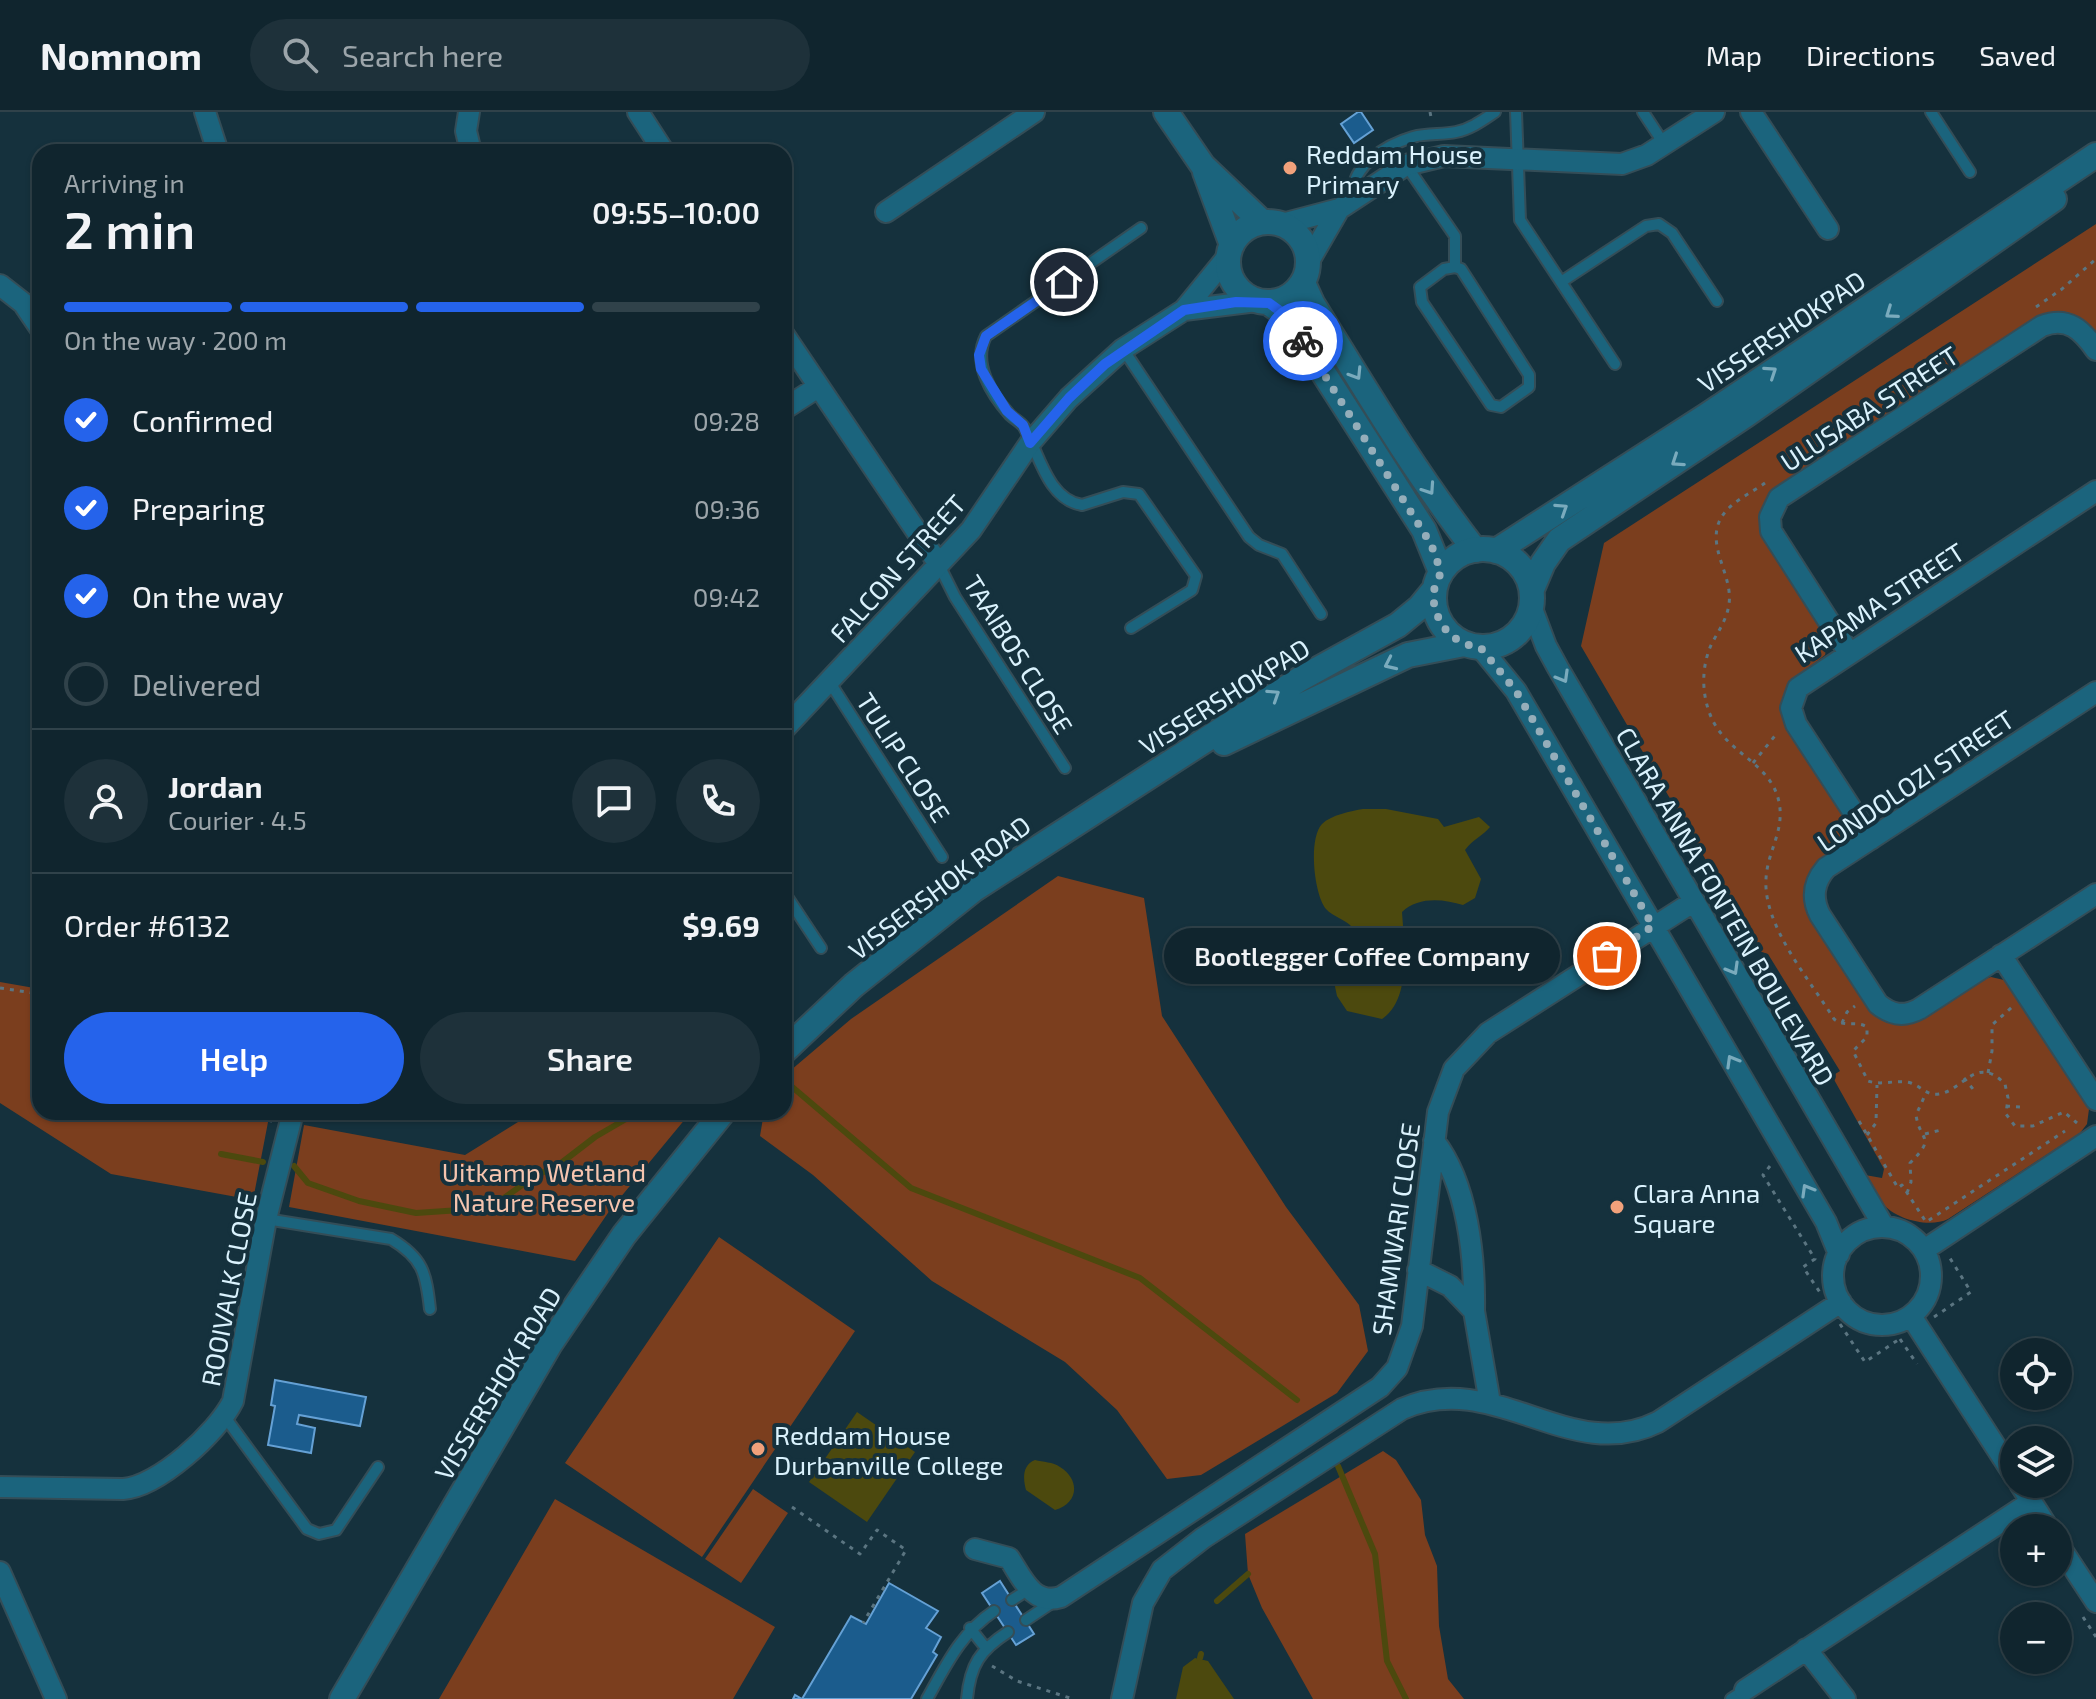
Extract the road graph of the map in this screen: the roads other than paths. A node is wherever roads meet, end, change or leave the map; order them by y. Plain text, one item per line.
1 (205, 112) edge
2 (469, 112) edge
3 (638, 112) edge
4 (1034, 112) edge
5 (1166, 112) edge
6 (1495, 112) edge
7 (1643, 112) edge
8 (1714, 112) edge
9 (1751, 112) edge
10 (1931, 112) edge
11 (1513, 114) edge
12 (215, 144) edge
13 (469, 144) edge
14 (659, 144) edge
15 (1664, 144) junction
16 (2096, 155) edge
17 (1516, 160) junction
18 (1406, 165) junction
19 (2096, 165) edge
20 (1203, 166) junction
21 (1970, 172) dead end
22 (1347, 203) junction
23 (886, 212) dead end
24 (1272, 223) junction
25 (1141, 228) dead end
26 (1828, 229) dead end
27 (1231, 250) junction
28 (1455, 267) junction
29 (1306, 272) junction
30 (1561, 282) junction
31 (0, 285) edge
32 (1717, 301) dead end
33 (1263, 302) junction
34 (1184, 310) junction
35 (32, 316) edge
36 (792, 347) edge
37 (1123, 349) junction
38 (2096, 350) edge
39 (1615, 364) dead end
40 (818, 387) junction
41 (792, 404) edge
42 (1030, 443) junction
43 (2096, 491) edge
44 (1485, 550) junction
45 (938, 563) junction
46 (1438, 581) junction
47 (1531, 598) junction
48 (1321, 614) dead end
49 (1131, 628) dead end
50 (1472, 646) junction
51 (1849, 653) junction
52 (829, 681) junction
53 (2096, 692) edge
54 (792, 720) edge
55 (1065, 768) dead end
56 (1138, 784) junction
57 (1871, 839) junction
58 (942, 857) dead end
59 (2096, 894) edge
60 (1693, 902) junction
61 (792, 904) edge
62 (1653, 926) junction
63 (821, 948) dead end
64 (2001, 955) junction
65 (792, 1043) edge
66 (2093, 1118) edge
67 (290, 1120) edge
68 (717, 1120) edge
69 (1434, 1141) junction
70 (266, 1219) junction
71 (1884, 1227) junction
72 (1931, 1245) junction
73 (1839, 1254) junction
74 (1418, 1270) junction
75 (1835, 1305) junction
76 (430, 1309) dead end
77 (1474, 1311) junction
78 (1915, 1321) junction
79 (1490, 1403) junction
80 (225, 1417) junction
81 (2000, 1453) edge
82 (378, 1467) dead end
83 (0, 1487) edge
84 (2029, 1498) edge
85 (2031, 1502) junction
86 (2039, 1514) edge
87 (975, 1549) dead end
88 (2072, 1565) edge
89 (0, 1572) edge
90 (1061, 1597) junction
91 (2096, 1602) edge
92 (994, 1611) dead end
93 (1026, 1620) dead end
94 (970, 1628) junction
95 (1008, 1632) dead end
96 (985, 1647) junction
97 (1806, 1649) junction
98 (1738, 1694) edge
99 (56, 1699) edge
100 (342, 1699) edge
101 (927, 1699) edge
102 (967, 1699) edge
103 (1122, 1699) edge
104 (1845, 1699) edge

1 - 12 street
2 - 13 street
3 - 14 street
4 - 23 street
5 - 20 main road
6 - 22 lane
7 - 15 lane
8 - 15 street
9 - 26 street
10 - 21 lane
11 - 17 lane
15 - 17 street
44 -> 16 main road, VISSERSHOKPAD
17 - 18 street
17 - 30 lane
18 - 22 street
18 - 28 lane
19 -> 47 main road, VISSERSHOKPAD
20 - 24 main road
20 - 27 main road
22 - 24 street
22 - 29 street
24 - 27 main road
24 - 29 main road
25 - 42 lane
27 - 33 main road
27 - 34 street, FALCON STREET
28 - 28 lane
29 - 33 main road
29 -> 44 main road
30 - 32 lane
30 - 39 lane
31 - 35 street
33 - 34 street, FALCON STREET
33 - 46 main road
34 - 37 street, FALCON STREET
36 - 40 street
37 - 42 street, FALCON STREET
37 - 48 lane
38 - 51 street, ULUSABA STREET
40 - 41 street
40 - 45 street
42 - 45 street, FALCON STREET
42 - 49 lane
43 - 51 street, KAPAMA STREET
44 - 46 main road
44 - 47 main road
45 - 52 street, FALCON STREET
45 - 55 lane, TAAIBOS CLOSE
46 - 50 main road
56 -> 46 main road, VISSERSHOKPAD
47 - 50 main road
47 -> 60 street, CLARA ANNA FONTEIN BOULEVARD
50 -> 56 main road, VISSERSHOKPAD
50 - 62 street
51 - 57 street, KAPAMA STREET
52 - 54 street, FALCON STREET
52 - 58 lane, TULIP CLOSE
53 - 57 street, LONDOLOZI STREET
56 - 65 main road, VISSERSHOK ROAD
57 - 64 street, LONDOLOZI STREET
59 - 64 street
60 - 62 street, SHAMWARI CLOSE
60 -> 71 street, CLARA ANNA FONTEIN BOULEVARD
61 - 63 lane
62 - 69 street, SHAMWARI CLOSE
73 -> 62 street
64 - 66 street
66 - 72 street
67 - 70 street, ROOIVALK CLOSE
68 - 100 main road, VISSERSHOK ROAD
69 - 74 street, SHAMWARI CLOSE
69 - 77 street
70 - 76 lane
70 - 80 street, ROOIVALK CLOSE
71 - 72 street
71 - 73 street
72 - 78 street
73 - 75 street
74 - 77 street
74 - 90 street, SHAMWARI CLOSE
75 - 78 street
75 - 79 street
77 - 79 street
78 - 81 street
79 - 103 street
80 - 82 lane
80 - 83 street, ROOIVALK CLOSE
84 - 85 street
85 - 86 street
85 - 97 street
87 - 90 street
88 - 91 street
89 - 99 street
90 - 93 lane
92 - 94 lane
94 - 96 lane
94 - 101 lane
95 - 96 lane
96 - 102 lane
97 - 98 street
97 - 104 street

